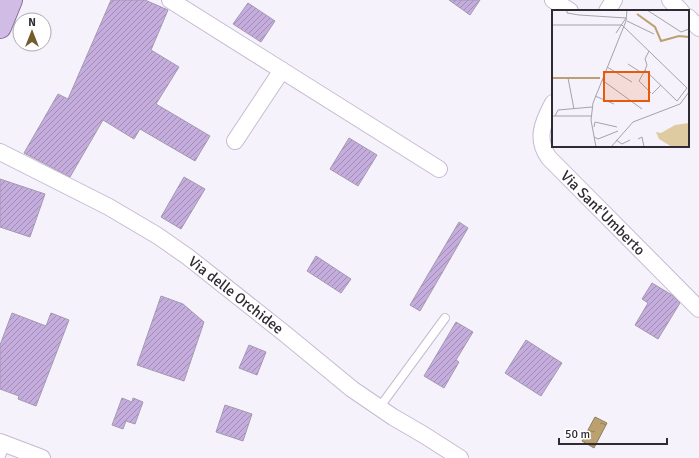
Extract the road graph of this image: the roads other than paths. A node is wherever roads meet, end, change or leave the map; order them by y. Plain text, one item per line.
1 (11, 0) edge
2 (170, 0) edge
3 (553, 0) edge
4 (614, 0) edge
5 (670, 0) edge
6 (568, 10) edge
7 (608, 10) edge
8 (680, 10) edge
9 (689, 18) edge
10 (0, 27) edge
11 (699, 28) edge
12 (282, 70) junction
13 (552, 105) edge
14 (235, 141) dead end
15 (0, 152) edge
16 (439, 169) dead end
17 (699, 309) edge
18 (445, 318) dead end
19 (379, 408) junction
20 (2, 448) edge
21 (42, 458) edge
22 (460, 458) edge

1 - 10 main road
2 - 12 street
3 - 6 street
4 - 7 street
5 - 8 street
9 - 11 street
12 - 14 street
12 - 16 street
13 - 17 street, Via Sant'Umberto
15 - 19 street, Via delle Orchidee
18 - 19 lane
19 - 22 street, Via delle Orchidee
20 - 21 street

